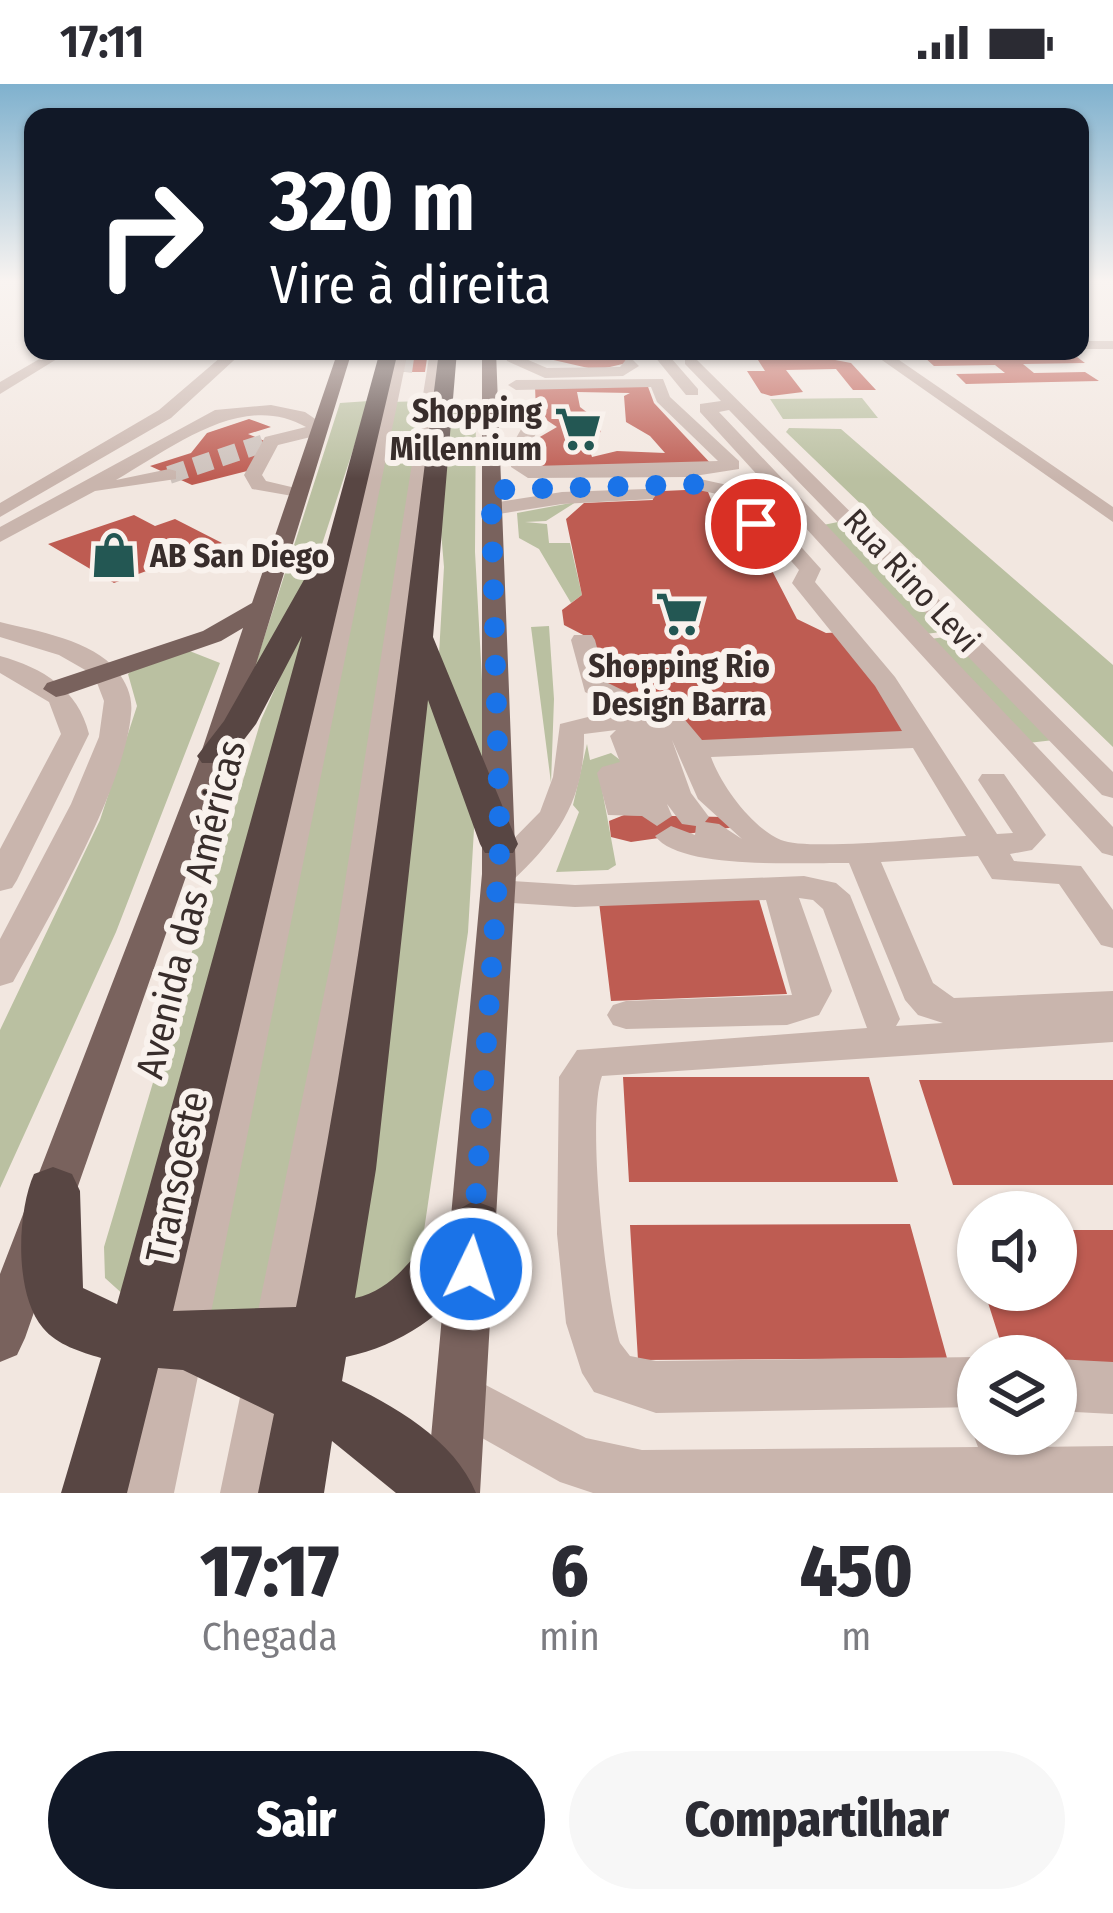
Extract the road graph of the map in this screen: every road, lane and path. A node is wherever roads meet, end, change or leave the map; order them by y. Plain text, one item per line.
1 (48, 360) edge
2 (227, 360) edge
3 (342, 360) edge
4 (489, 360) edge
5 (514, 360) edge
6 (631, 360) dead end
7 (664, 360) edge
8 (703, 360) edge
9 (889, 360) edge
10 (413, 368) edge
11 (526, 371) junction
12 (490, 375) junction
13 (552, 381) dead end
14 (0, 389) edge
15 (733, 404) junction
16 (706, 408) junction
17 (530, 425) junction
18 (490, 427) junction
19 (318, 428) junction
20 (521, 471) junction
21 (169, 475) tunnel mouth
22 (566, 477) dead end
23 (717, 486) junction
24 (86, 488) junction
25 (297, 494) junction
26 (646, 495) dead end
27 (492, 500) junction
28 (0, 511) edge
29 (1113, 516) edge
30 (846, 518) junction
31 (814, 522) junction
32 (756, 524) dead end
33 (0, 536) edge
34 (341, 547) junction
35 (260, 608) junction
36 (0, 629) edge
37 (420, 639) junction
38 (583, 640) dead end
39 (35, 641) junction
40 (189, 645) junction
41 (247, 656) junction
42 (0, 662) edge
43 (103, 670) junction
44 (56, 689) junction
45 (624, 736) dead end
46 (924, 739) junction
47 (694, 749) junction
48 (214, 756) junction
49 (993, 780) dead end
50 (1113, 789) edge
51 (678, 822) junction
52 (1113, 846) edge
53 (989, 847) junction
54 (771, 848) junction
55 (861, 853) junction
56 (498, 870) junction
57 (661, 878) dead end
58 (0, 880) edge
59 (779, 888) junction
60 (548, 890) junction
61 (1113, 936) edge
62 (0, 973) edge
63 (1113, 1005) edge
64 (626, 1015) dead end
65 (881, 1019) dead end
66 (1113, 1027) edge
67 (53, 1191) junction
68 (475, 1226) junction
69 (0, 1338) edge
70 (172, 1341) junction
71 (294, 1361) junction
72 (957, 1382) edge
73 (1077, 1386) edge
74 (1113, 1388) edge
75 (461, 1398) junction
76 (1018, 1463) edge
77 (1113, 1473) edge
78 (94, 1493) edge
79 (148, 1493) edge
80 (247, 1493) edge
81 (292, 1493) edge
82 (443, 1493) edge
83 (453, 1493) edge

1 - 14 street
2 - 28 street
3 - 19 main road, Avenida das Américas
4 - 12 main road
5 - 11 street
6 - 11 street
7 - 16 street, Rua Rino Levi
8 - 15 street, Rua Rino Levi
9 - 29 street
10 - 34 highway, Avenida das Américas
10 - 37 highway
10 - 70 street, Transoeste
10 - 71 street, Transoeste
11 - 12 street
11 - 13 street
11 - 17 street
11 - 20 street
12 - 18 main road
15 - 16 street
15 - 30 street, Rua Rino Levi
16 - 31 street, Rua Rino Levi
17 - 18 street
17 - 20 street
18 - 27 main road
19 - 24 street
19 - 25 main road, Avenida das Américas
19 - 25 street
20 - 22 street
21 - 24 street
23 - 27 street
23 - 32 street
23 - 46 street
24 - 33 street
25 - 35 main road, Avenida das Américas
26 - 27 street
27 - 56 main road
30 - 31 street
30 - 50 street, Rua Rino Levi
31 - 52 street, Rua Rino Levi
34 - 48 highway
34 - 70 highway, Avenida das Américas
35 - 40 main road
35 - 41 main road, Avenida das Américas
36 - 39 street
37 - 56 highway
37 - 71 highway
38 - 47 street
39 - 42 street
39 - 43 street
40 - 41 main road
40 - 43 main road
41 - 48 main road, Avenida das Américas
42 - 44 street
43 - 44 main road
43 - 62 street
44 - 58 street
45 - 51 street
46 - 47 street
46 - 53 street
47 - 54 street
48 - 67 main road, Avenida das Américas
49 - 53 street
51 - 54 street
51 - 56 street
53 - 55 street
53 - 61 street
54 - 55 street
55 - 63 street
56 - 60 street
56 - 68 main road
57 - 60 street
59 - 60 street
59 - 64 street
59 - 65 street
66 - 72 street
67 - 69 main road, Avenida das Américas
67 - 70 highway
68 - 71 highway
68 - 75 main road
70 - 71 highway
70 - 78 highway, Avenida das Américas
70 - 79 street, Transoeste
71 - 80 street, Transoeste
71 - 81 highway
71 - 82 highway
73 - 74 street
75 - 76 street
75 - 83 main road
76 - 77 street

